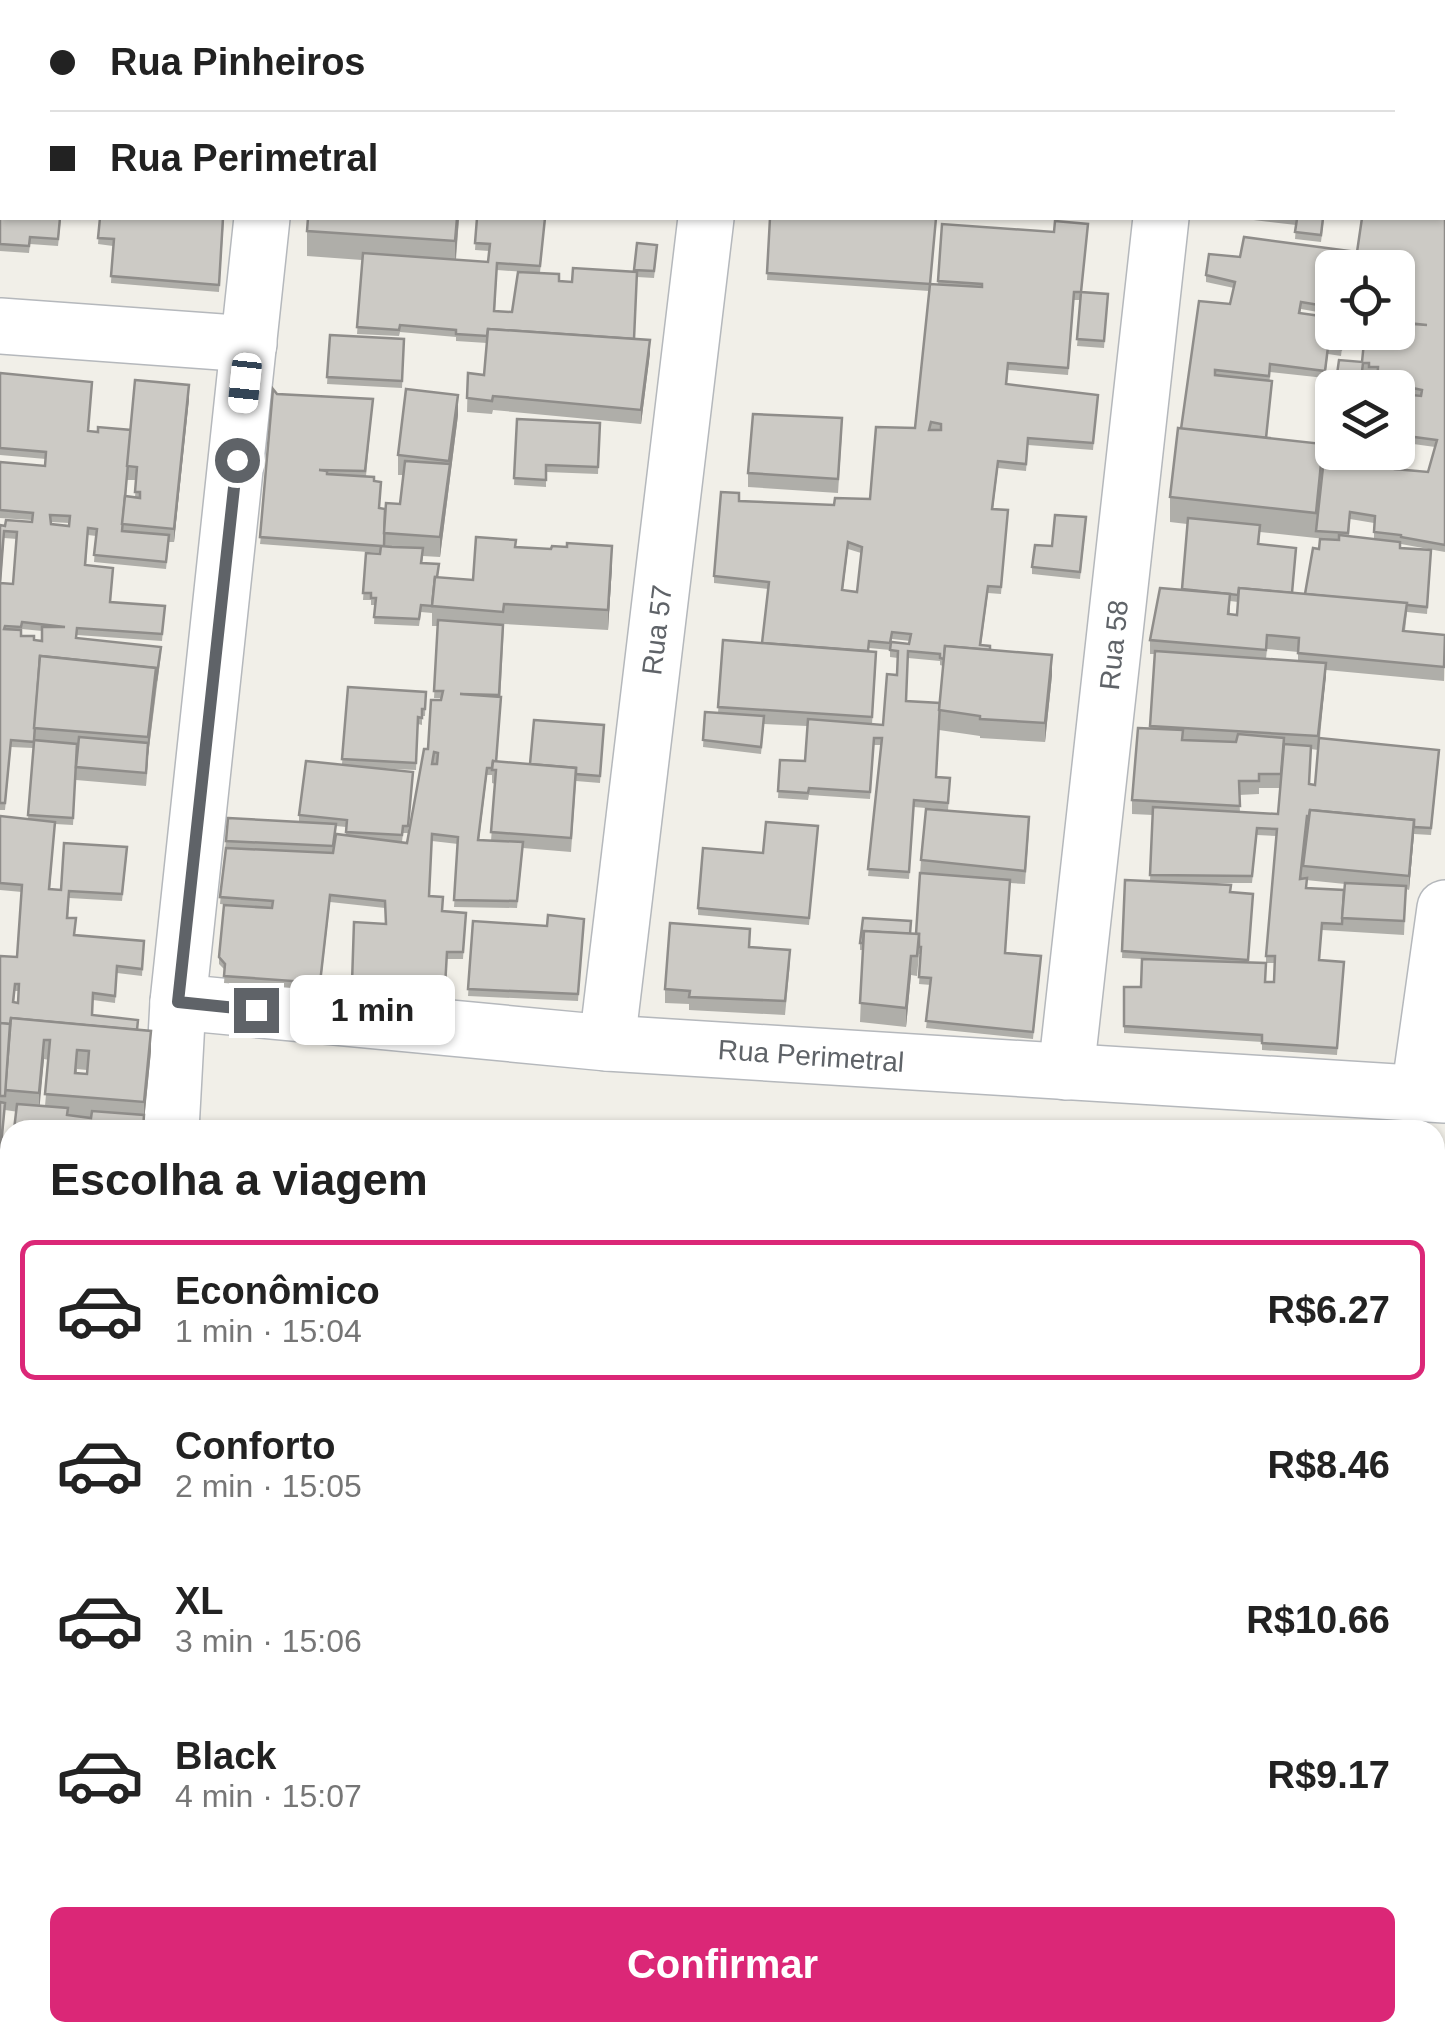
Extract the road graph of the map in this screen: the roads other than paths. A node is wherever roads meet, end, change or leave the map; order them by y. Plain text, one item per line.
1 (262, 220) edge
2 (706, 220) edge
3 (1162, 220) edge
4 (0, 326) edge
5 (249, 344) junction
6 (1445, 908) edge
7 (178, 1002) junction
8 (608, 1042) junction
9 (1066, 1072) junction
10 (1432, 1094) edge
11 (172, 1120) edge

1 - 5 street
2 - 8 street, Rua 57
3 - 9 street, Rua 58
4 - 5 street
5 - 7 street
6 - 10 street
7 - 8 street, Rua Perimetral
7 - 11 street
8 - 9 street, Rua Perimetral
9 - 10 street, Rua Perimetral

